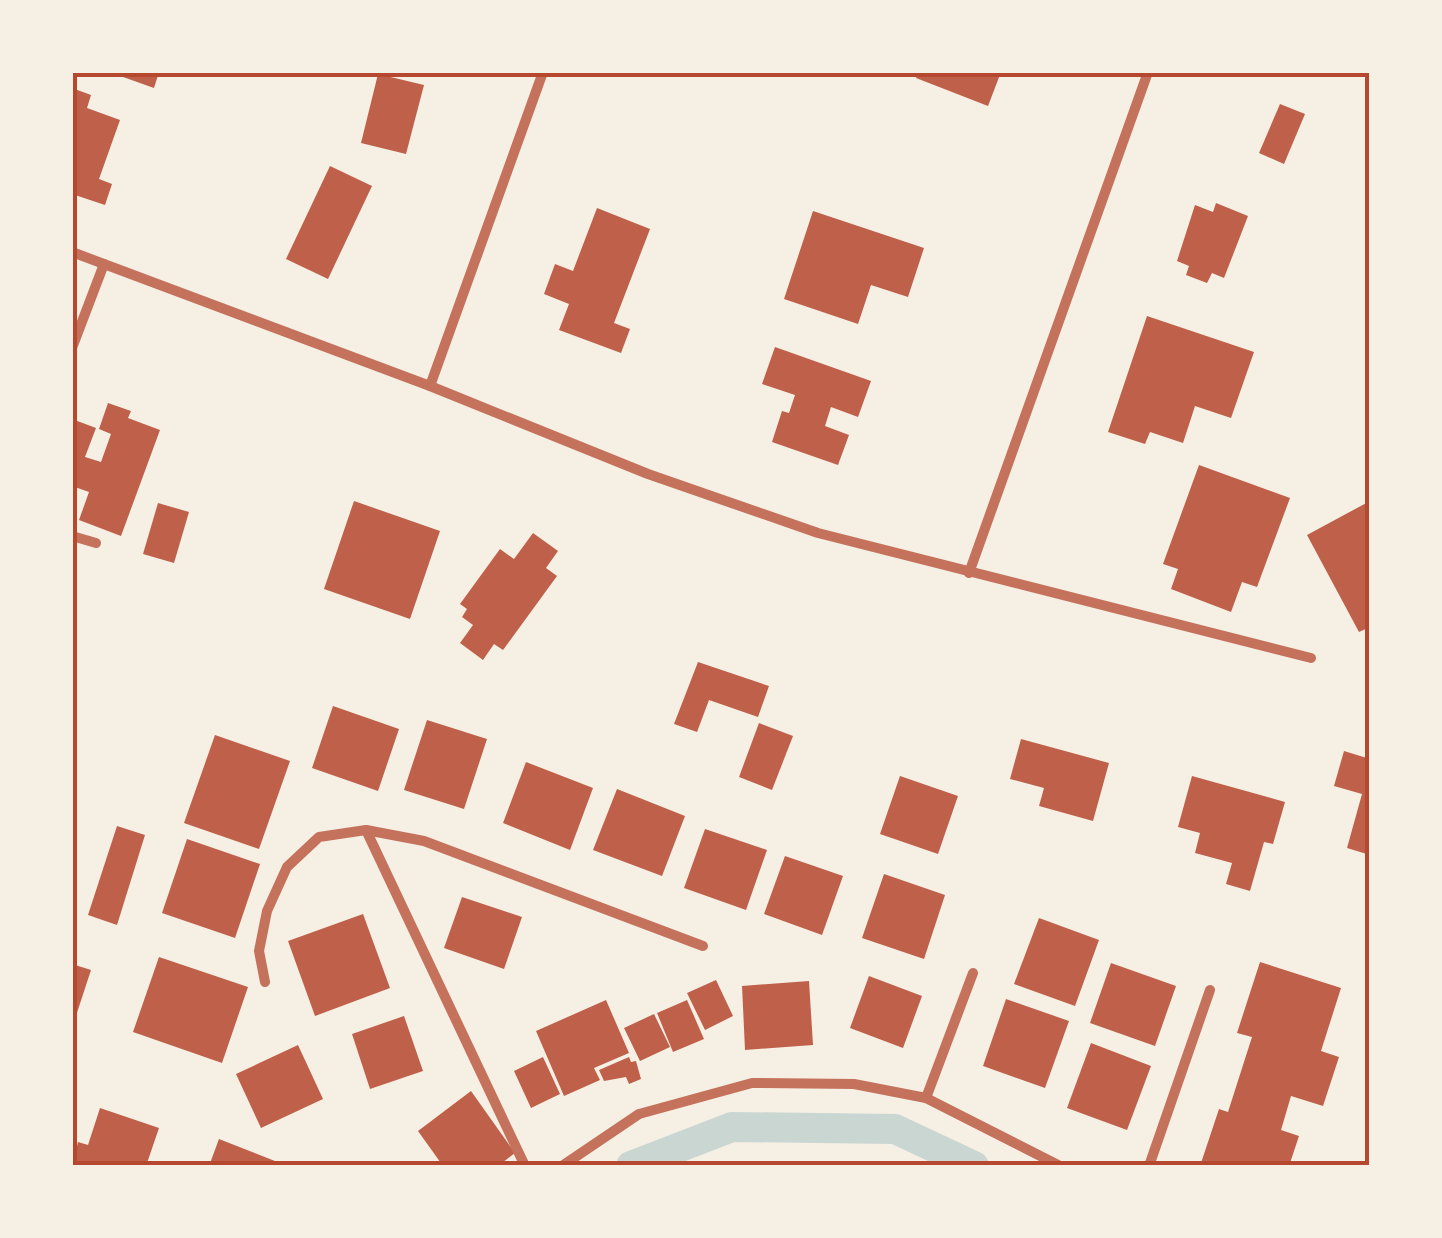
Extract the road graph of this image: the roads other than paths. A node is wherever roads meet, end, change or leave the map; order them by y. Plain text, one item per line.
1 (542, 72) edge
2 (1148, 72) edge
3 (72, 252) edge
4 (104, 264) junction
5 (72, 348) edge
6 (430, 386) junction
7 (72, 536) edge
8 (96, 543) dead end
9 (969, 573) junction
10 (1311, 658) dead end
11 (366, 830) junction
12 (704, 946) dead end
13 (973, 973) dead end
14 (264, 982) dead end
15 (1210, 990) dead end
16 (926, 1098) junction
17 (524, 1166) edge
18 (562, 1166) edge
19 (1060, 1166) edge
20 (1150, 1166) edge

1 - 6 street
2 - 9 street
3 - 4 street
4 - 5 street
4 - 6 street
6 - 9 street
7 - 8 street
9 - 10 street
11 - 12 street
11 - 14 street
11 - 17 street
13 - 16 street
15 - 20 street
16 - 18 street
16 - 19 street

